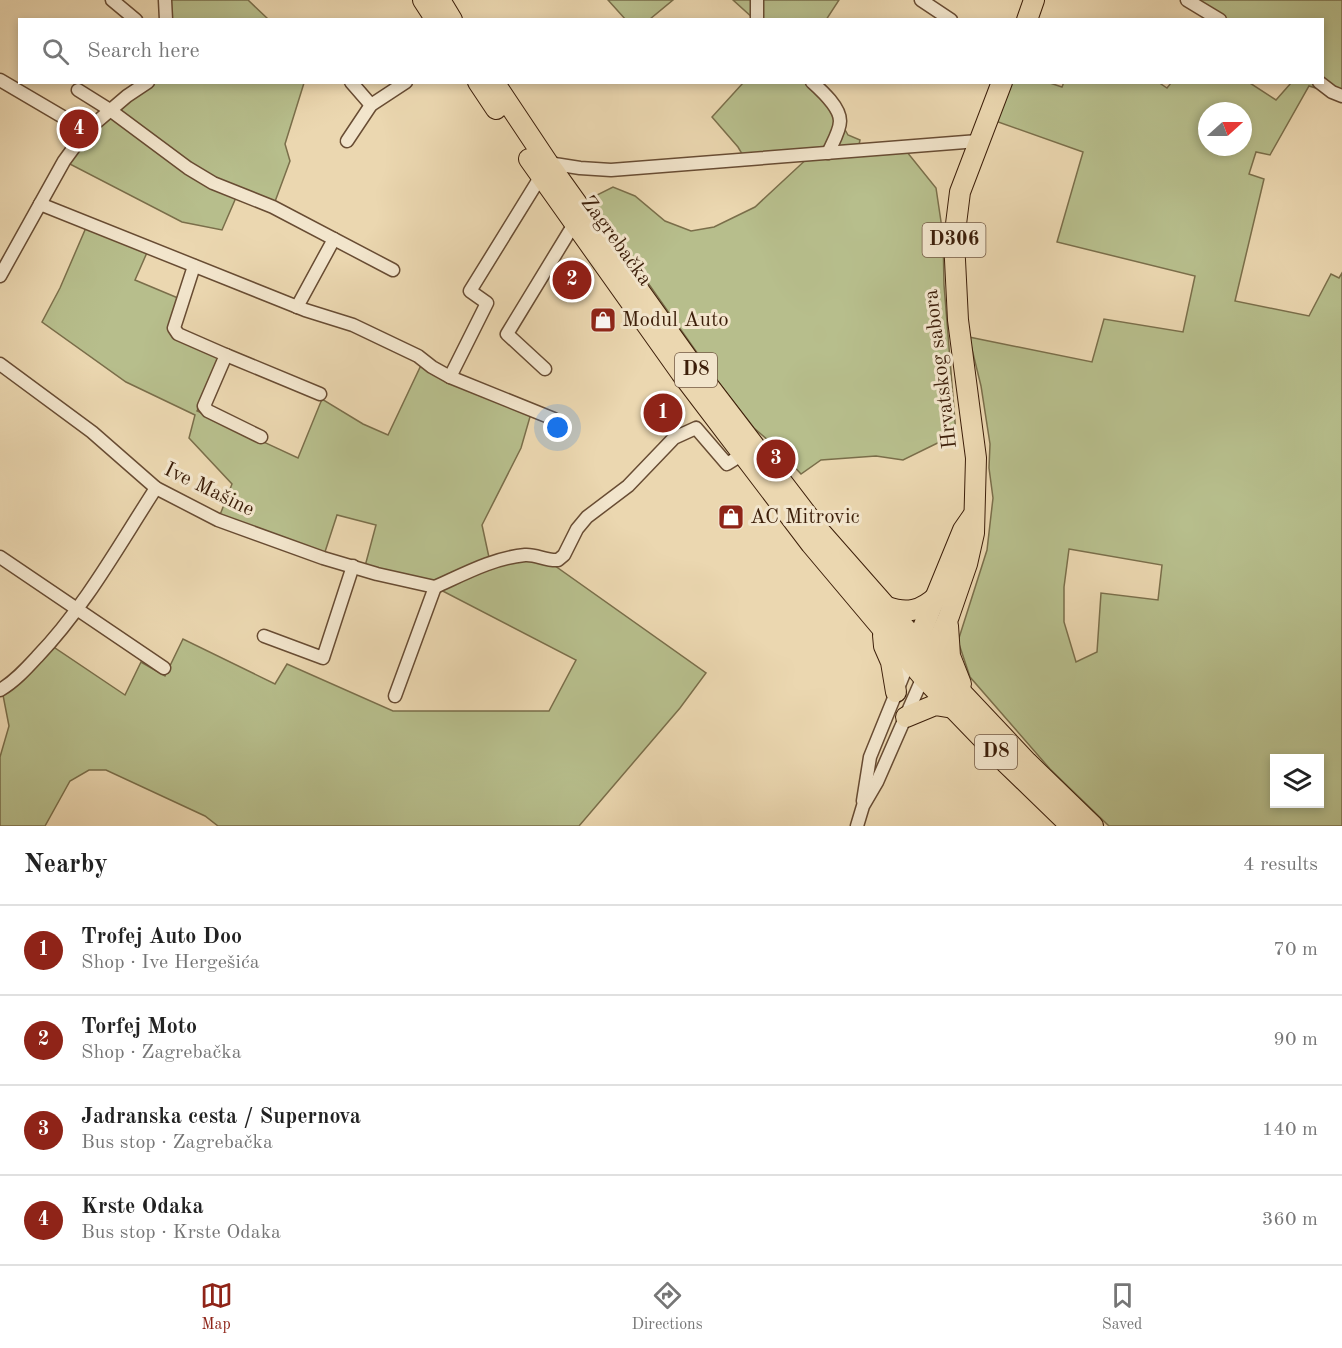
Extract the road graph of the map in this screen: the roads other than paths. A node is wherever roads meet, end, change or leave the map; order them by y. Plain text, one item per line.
1 (112, 0) edge
2 (165, 0) edge
3 (423, 0) edge
4 (440, 0) edge
5 (758, 0) edge
6 (921, 0) edge
7 (1034, 0) edge
8 (1187, 0) edge
9 (134, 18) edge
10 (166, 18) edge
11 (435, 18) edge
12 (452, 18) edge
13 (756, 18) edge
14 (948, 18) edge
15 (1028, 18) edge
16 (1217, 18) edge
17 (0, 80) edge
18 (145, 84) edge
19 (353, 84) edge
20 (403, 84) edge
21 (480, 84) edge
22 (495, 84) edge
23 (814, 84) edge
24 (1001, 84) edge
25 (1322, 84) edge
26 (78, 90) dead end
27 (1342, 96) edge
28 (371, 105) junction
29 (110, 110) junction
30 (63, 117) dead end
31 (347, 141) dead end
32 (978, 141) junction
33 (828, 153) junction
34 (544, 169) junction
35 (40, 204) junction
36 (574, 224) junction
37 (334, 239) junction
38 (194, 266) junction
39 (393, 270) dead end
40 (0, 276) edge
41 (297, 307) junction
42 (226, 355) junction
43 (0, 364) edge
44 (545, 369) dead end
45 (450, 377) junction
46 (320, 394) dead end
47 (554, 419) dead end
48 (261, 437) dead end
49 (743, 454) junction
50 (156, 488) junction
51 (974, 515) junction
52 (0, 557) edge
53 (353, 566) junction
54 (435, 587) junction
55 (937, 596) junction
56 (886, 607) junction
57 (78, 609) junction
58 (949, 616) junction
59 (883, 629) junction
60 (264, 636) dead end
61 (913, 652) junction
62 (164, 668) dead end
63 (927, 668) junction
64 (0, 690) edge
65 (896, 692) junction
66 (395, 696) dead end
67 (958, 701) junction
68 (906, 717) junction
69 (863, 806) junction
70 (857, 826) edge
71 (1071, 826) edge
72 (1093, 826) edge

1 - 9 street
2 - 10 street
3 - 11 main road
4 - 12 main road
5 - 13 street
6 - 14 street
7 - 15 main road
8 - 16 street
17 - 30 street
18 - 29 street
19 - 28 street
20 - 28 street
21 - 34 main road, Zagrebačka / D8
22 - 34 main road, Zagrebačka / D8
23 - 33 street
24 - 32 main road, Hrvatskog sabora / D306
25 - 27 street
26 - 29 street
28 - 31 street
29 - 35 street
29 - 37 street
32 - 33 street
32 - 51 main road, Hrvatskog sabora / D306
33 - 34 street
34 - 36 main road, Zagrebačka / D8
34 - 45 street
34 - 56 main road, Zagrebačka / D8
35 - 38 street
35 - 40 street
36 - 44 street
36 - 49 main road, Zagrebačka / D8
37 - 39 street
37 - 41 street
38 - 41 street
38 - 42 street
41 - 45 street
42 - 46 street
42 - 48 street
43 - 50 street, Ive Mašine
45 - 47 street
49 - 54 street
49 - 59 main road, Zagrebačka / D8
50 - 53 street, Ive Mašine
50 - 57 street
51 - 55 main road, Hrvatskog sabora / D306
51 - 58 main road, Hrvatskog sabora / D306
52 - 57 street
53 - 54 street, Ive Mašine
53 - 60 street
54 - 66 street
55 - 56 main road
55 - 61 main road, Hrvatskog sabora / D306
56 - 61 main road, Zagrebačka / D8
57 - 62 street
57 - 64 street
58 - 63 main road, Hrvatskog sabora / D306
58 - 67 main road
59 - 61 main road, Zagrebačka / D8
59 - 65 main road
61 - 63 main road, Zagrebačka / D8
61 - 65 street
63 - 67 main road, D8
63 - 68 street
65 - 69 street
67 - 68 main road
67 - 71 main road, D8
67 - 72 main road, D8
68 - 69 street
69 - 70 street

